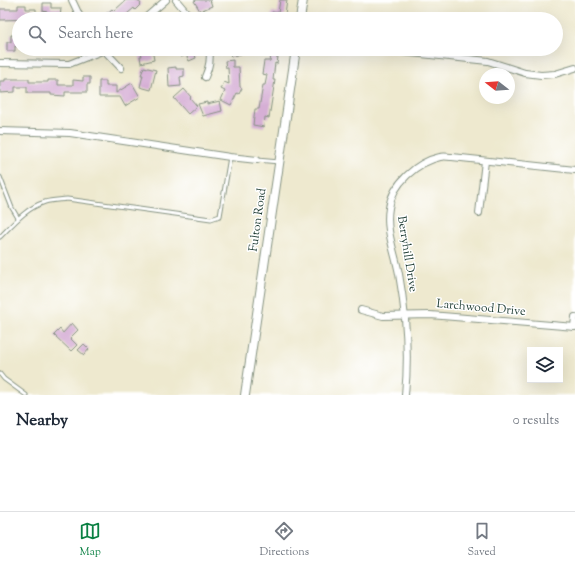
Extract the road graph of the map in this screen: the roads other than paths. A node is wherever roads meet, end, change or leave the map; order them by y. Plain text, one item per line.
1 (72, 0) edge
2 (166, 0) edge
3 (176, 0) edge
4 (303, 0) edge
5 (78, 12) edge
6 (152, 12) edge
7 (186, 12) edge
8 (301, 12) edge
9 (89, 56) edge
10 (110, 56) edge
11 (210, 56) edge
12 (295, 56) edge
13 (440, 56) edge
14 (0, 63) edge
15 (121, 68) dead end
16 (575, 68) edge
17 (205, 77) dead end
18 (0, 131) edge
19 (230, 157) junction
20 (257, 160) joint
21 (485, 161) junction
22 (279, 162) junction
23 (575, 170) edge
24 (0, 177) edge
25 (478, 213) dead end
26 (18, 218) junction
27 (0, 238) edge
28 (361, 310) dead end
29 (405, 316) junction
30 (575, 318) edge
31 (574, 327) edge
32 (0, 374) edge
33 (26, 395) edge
34 (244, 395) edge
35 (405, 395) edge

1 - 5 street
2 - 6 street
3 - 7 street
4 - 8 street
9 - 14 street
10 - 15 street
11 - 17 street
12 - 22 street, Fulton Road
13 - 16 street
18 - 19 street
19 - 20 street
19 - 26 lane
20 - 22 lane
21 - 23 street, Berryhill Drive
21 - 25 street
21 - 29 street, Berryhill Drive
22 - 34 street, Fulton Road
24 - 26 lane
26 - 27 lane
28 - 29 street, Larchwood Drive
29 - 31 street, Larchwood Drive
29 - 35 street, Berryhill Drive
30 - 31 street
32 - 33 lane

